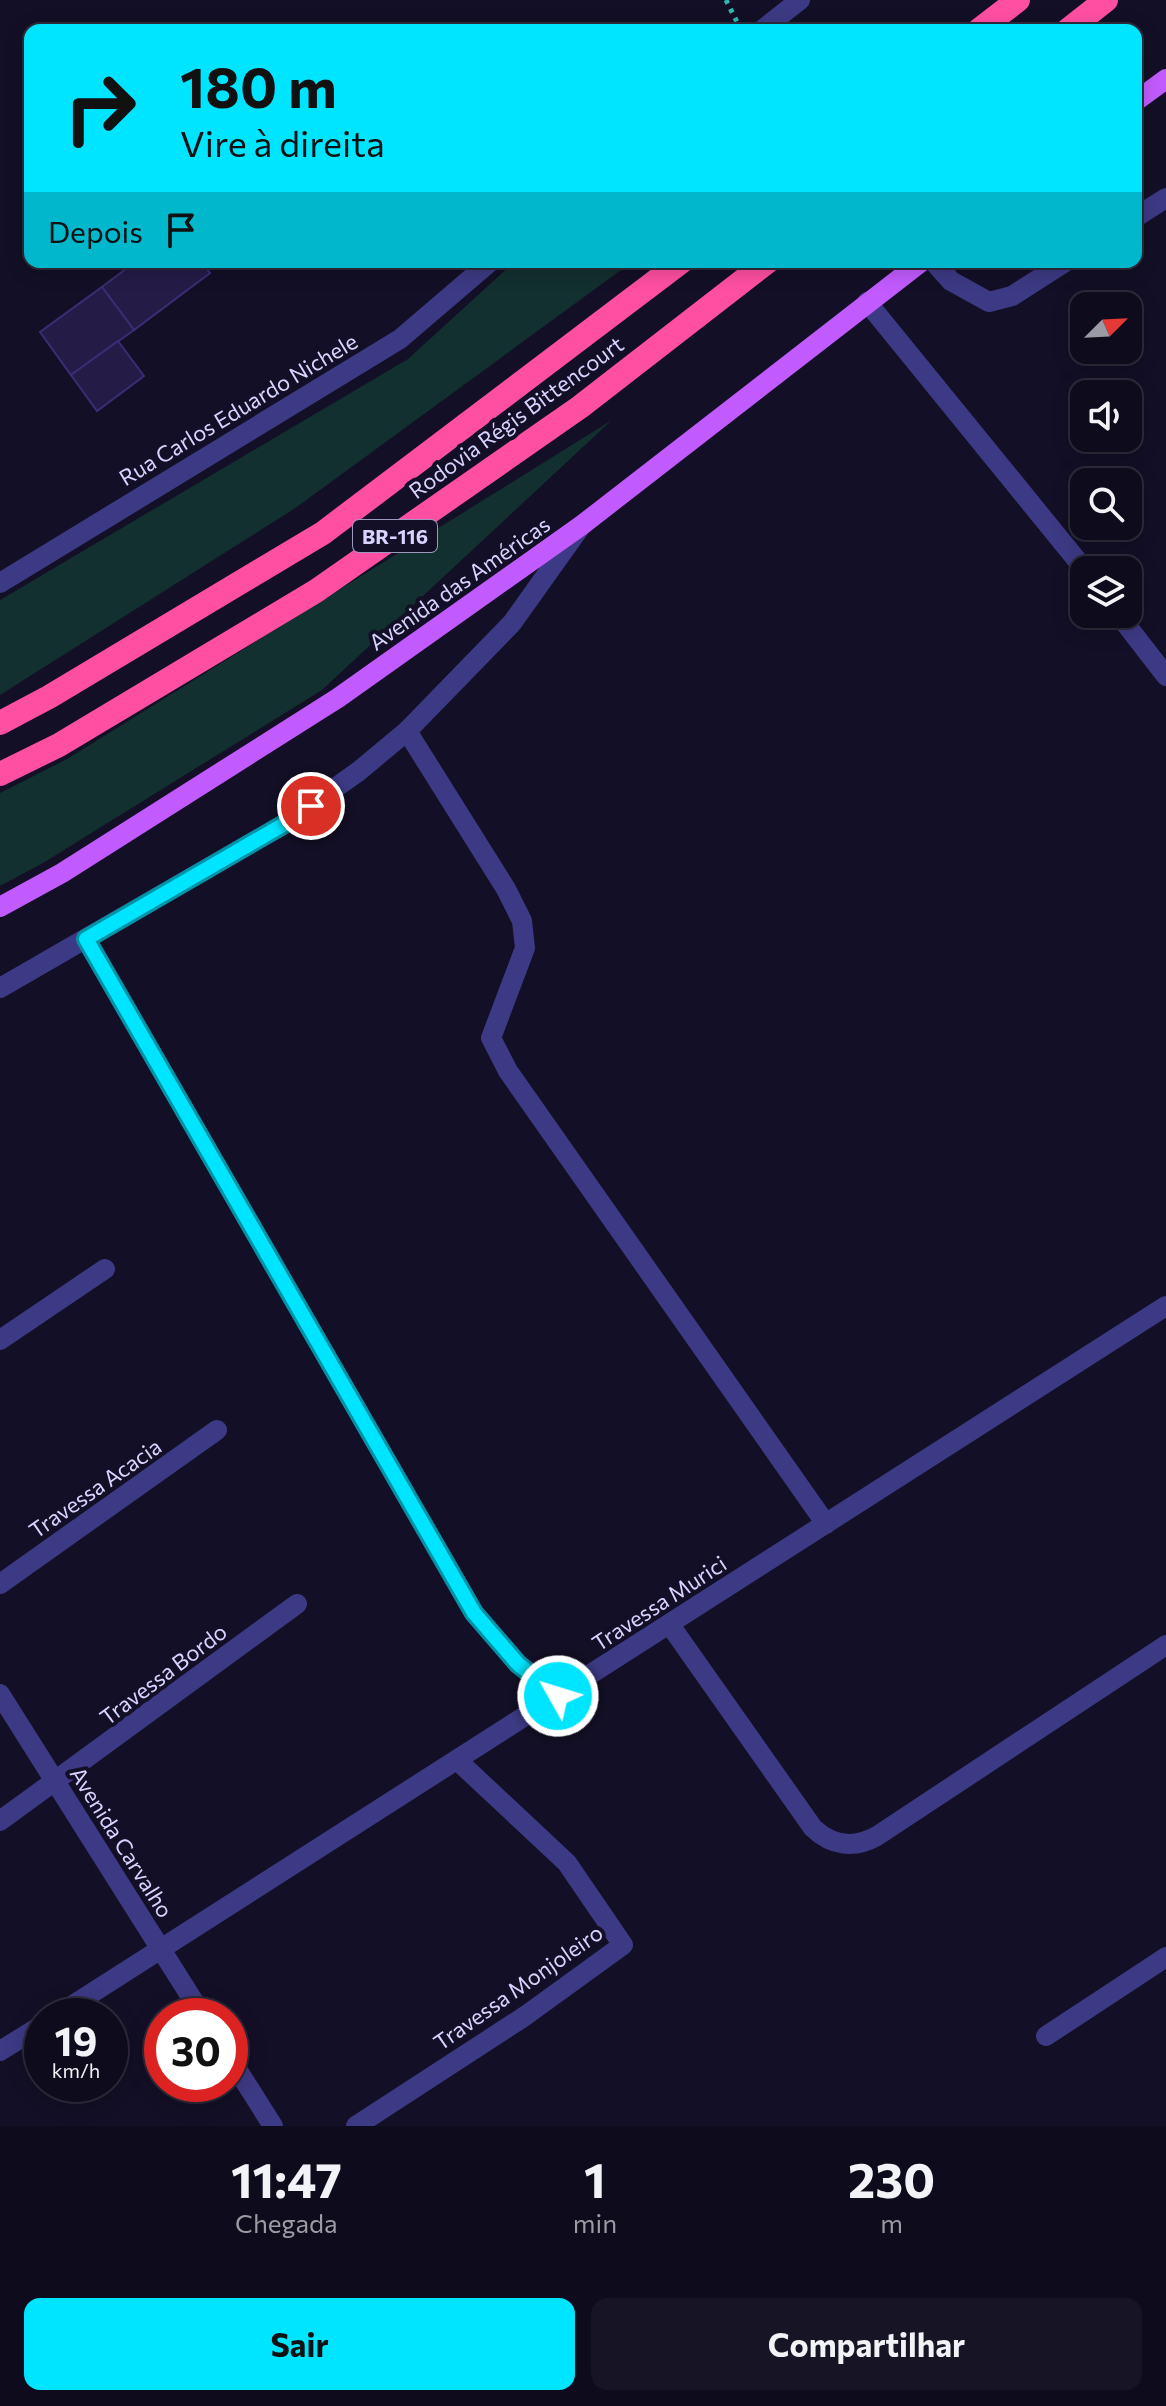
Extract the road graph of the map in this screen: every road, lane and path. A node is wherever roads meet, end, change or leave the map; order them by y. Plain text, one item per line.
1 (726, 0) edge
2 (800, 0) edge
3 (1018, 0) edge
4 (1106, 0) edge
5 (739, 24) edge
6 (770, 24) edge
7 (987, 24) edge
8 (1076, 24) edge
9 (1166, 79) edge
10 (1142, 97) edge
11 (1166, 198) edge
12 (1142, 213) edge
13 (483, 268) edge
14 (673, 268) edge
15 (759, 268) edge
16 (913, 268) edge
17 (939, 268) edge
18 (1056, 268) edge
19 (867, 302) junction
20 (582, 525) junction
21 (1074, 556) edge
22 (0, 583) edge
23 (1129, 628) edge
24 (1166, 676) edge
25 (0, 723) edge
26 (407, 731) junction
27 (0, 774) edge
28 (0, 907) edge
29 (86, 939) junction
30 (0, 988) edge
31 (105, 1269) dead end
32 (1166, 1306) edge
33 (0, 1340) edge
34 (217, 1430) dead end
35 (826, 1524) junction
36 (0, 1584) edge
37 (297, 1604) dead end
38 (670, 1625) junction
39 (1166, 1645) edge
40 (0, 1694) edge
41 (558, 1696) junction
42 (457, 1760) junction
43 (57, 1782) junction
44 (0, 1821) edge
45 (162, 1950) junction
46 (1166, 1957) edge
47 (85, 1998) edge
48 (192, 1998) edge
49 (24, 2036) edge
50 (1046, 2036) dead end
51 (0, 2051) edge
52 (248, 2090) edge
53 (267, 2124) edge
54 (356, 2126) edge

1 - 5 path
2 - 6 street
3 - 7 highway
4 - 8 highway
9 - 10 main road
11 - 12 street
13 - 22 street, Rua Carlos Eduardo Nichele
14 - 25 highway, Rodovia Régis Bittencourt / BR-116
15 - 27 highway, Rodovia Régis Bittencourt / BR-116
16 - 19 main road, Avenida das Américas
17 - 18 street
19 - 20 main road, Avenida das Américas
19 - 21 street
20 - 26 street
20 - 28 main road, Avenida das Américas
23 - 24 street
26 - 29 street
26 - 35 street
29 - 30 street
29 - 41 street
31 - 33 street
32 - 35 street, Travessa Murici
34 - 36 street, Travessa Acacia
35 - 38 street, Travessa Murici
37 - 43 street, Travessa Bordo
38 - 39 street
38 - 41 street, Travessa Murici
40 - 43 street, Avenida Carvalho
41 - 42 street, Travessa Murici
42 - 45 street, Travessa Murici
42 - 54 street, Travessa Monjoleiro
43 - 44 street, Travessa Bordo
43 - 45 street, Avenida Carvalho
45 - 47 street, Travessa Murici
45 - 48 street, Avenida Carvalho
46 - 50 street
49 - 51 street
52 - 53 street

